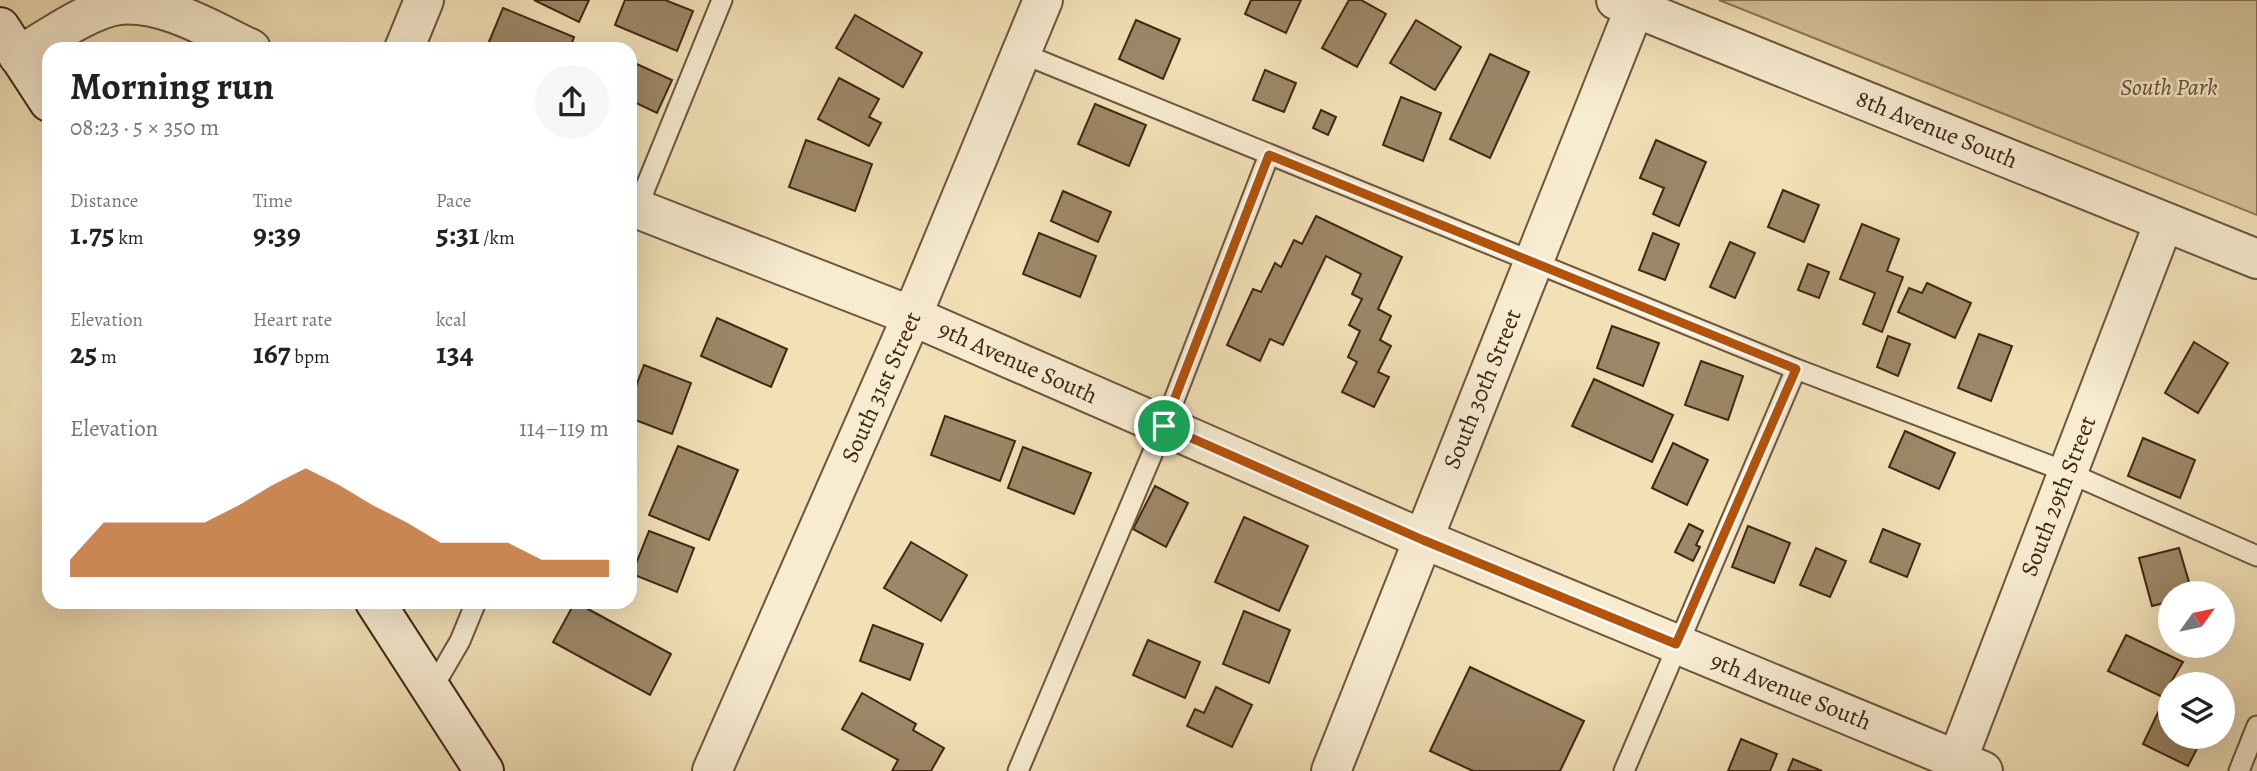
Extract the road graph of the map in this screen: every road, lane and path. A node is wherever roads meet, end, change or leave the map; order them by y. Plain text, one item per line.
1 (424, 0) edge
2 (722, 0) edge
3 (1043, 0) edge
4 (118, 3) edge
5 (1626, 4) edge
6 (9, 42) edge
7 (236, 42) edge
8 (407, 42) edge
9 (1021, 53) junction
10 (42, 92) edge
11 (1269, 155) junction
12 (637, 201) edge
13 (637, 215) edge
14 (2164, 222) junction
15 (2257, 259) edge
16 (1532, 262) junction
17 (912, 316) junction
18 (1796, 369) junction
19 (1164, 426) junction
20 (2067, 472) junction
21 (1423, 540) junction
22 (2257, 556) edge
23 (380, 609) edge
24 (473, 609) edge
25 (1676, 644) junction
26 (432, 689) junction
27 (2257, 726) edge
28 (1964, 767) edge
29 (484, 771) edge
30 (712, 771) edge
31 (1018, 771) edge
32 (1331, 771) edge
33 (1624, 771) edge
34 (2239, 771) edge

1 - 8 street
2 - 12 lane
3 - 9 street, South 31st Street
4 - 6 street
4 - 7 street
5 - 14 street, 8th Avenue South
5 - 16 street, South 30th Street
6 - 10 street
9 - 11 lane
9 - 17 street, South 31st Street
11 - 16 lane
11 - 19 lane
13 - 17 street, 9th Avenue South
14 - 15 street, 8th Avenue South
14 - 20 street, South 29th Street
16 - 18 lane
16 - 21 street, South 30th Street
17 - 19 street, 9th Avenue South
17 - 30 street, South 31st Street
18 - 20 lane
18 - 25 lane
19 - 21 street, 9th Avenue South
19 - 31 lane
20 - 22 lane
20 - 28 street, South 29th Street
21 - 25 street, 9th Avenue South
21 - 32 street, South 30th Street
23 - 26 street
24 - 26 lane
25 - 28 street, 9th Avenue South
25 - 33 lane
26 - 29 street
27 - 34 lane

